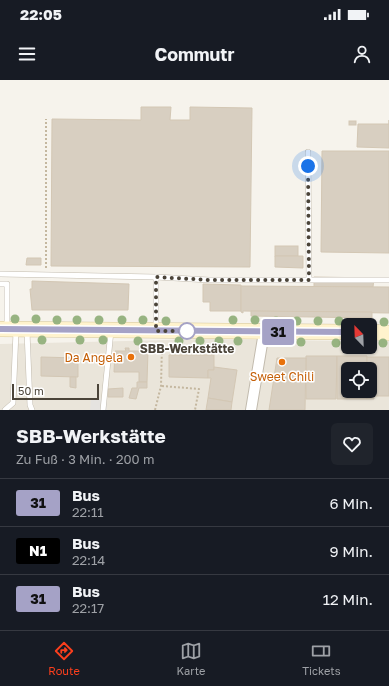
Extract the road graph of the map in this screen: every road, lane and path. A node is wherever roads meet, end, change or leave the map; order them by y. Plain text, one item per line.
1 (46, 118) dead end
2 (308, 152) dead end
3 (0, 274) edge
4 (46, 275) junction
5 (156, 277) junction
6 (309, 280) junction
7 (389, 280) edge
8 (0, 284) edge
9 (0, 311) edge
10 (7, 311) junction
11 (13, 330) edge
12 (111, 330) junction
13 (264, 332) junction
14 (341, 332) edge
15 (377, 332) edge
16 (389, 333) edge
17 (159, 337) junction
18 (161, 386) junction
19 (5, 410) edge
20 (32, 410) edge
21 (103, 410) edge
22 (155, 410) edge
23 (195, 410) edge
24 (251, 410) edge

1 - 4 path
2 - 6 lane
3 - 4 lane
4 - 5 lane
5 - 6 lane
5 - 17 lane
6 - 7 lane
8 - 10 lane
9 - 10 lane
10 - 11 lane
11 - 12 street
11 - 19 lane
11 - 20 lane
12 - 17 street
12 - 21 lane
13 - 14 street
13 - 17 street
13 - 24 street
15 - 16 street
17 - 18 path
18 - 22 path
18 - 23 path

